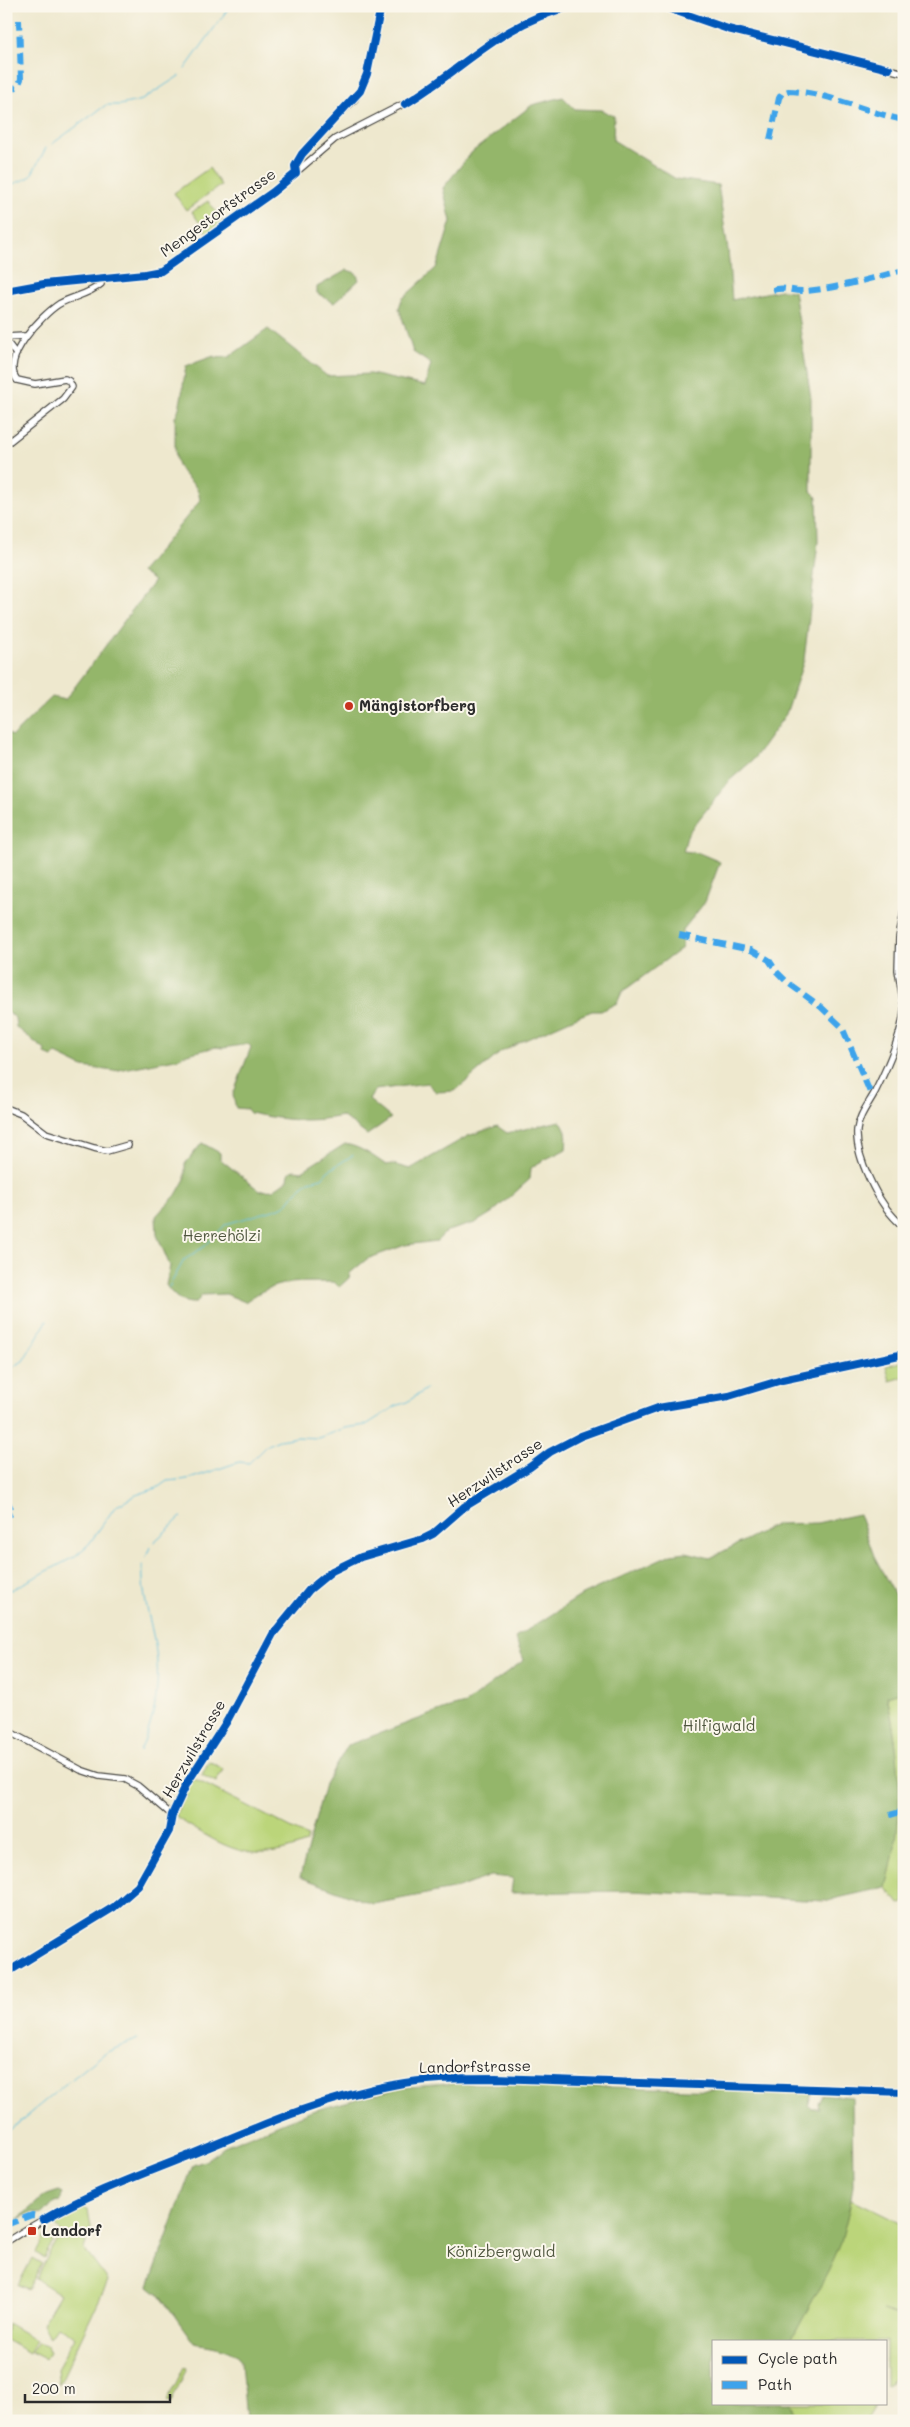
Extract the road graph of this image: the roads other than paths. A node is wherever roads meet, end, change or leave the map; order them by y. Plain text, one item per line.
1 (572, 6) edge
2 (662, 6) edge
3 (380, 8) edge
4 (904, 73) edge
5 (296, 173) junction
6 (101, 279) junction
7 (6, 291) edge
8 (25, 336) junction
9 (6, 339) edge
10 (16, 354) junction
11 (6, 444) edge
12 (904, 911) edge
13 (904, 1006) edge
14 (904, 1010) edge
15 (6, 1108) edge
16 (128, 1145) dead end
17 (904, 1227) edge
18 (904, 1354) edge
19 (6, 1730) edge
20 (172, 1816) junction
21 (6, 1973) edge
22 (904, 2092) edge
23 (6, 2242) edge

1 - 5 street, Mengestorfstrasse
2 - 4 street
3 - 5 street
5 - 6 street, Mengestorfstrasse
6 - 7 street, Mengestorfstrasse
6 - 8 street
8 - 9 street
8 - 10 street
9 - 10 street
10 - 11 street
12 - 13 street
14 - 17 street
15 - 16 street
18 - 20 street, Herzwilstrasse
19 - 20 street
20 - 21 street, Herzwilstrasse
22 - 23 street, Landorfstrasse

